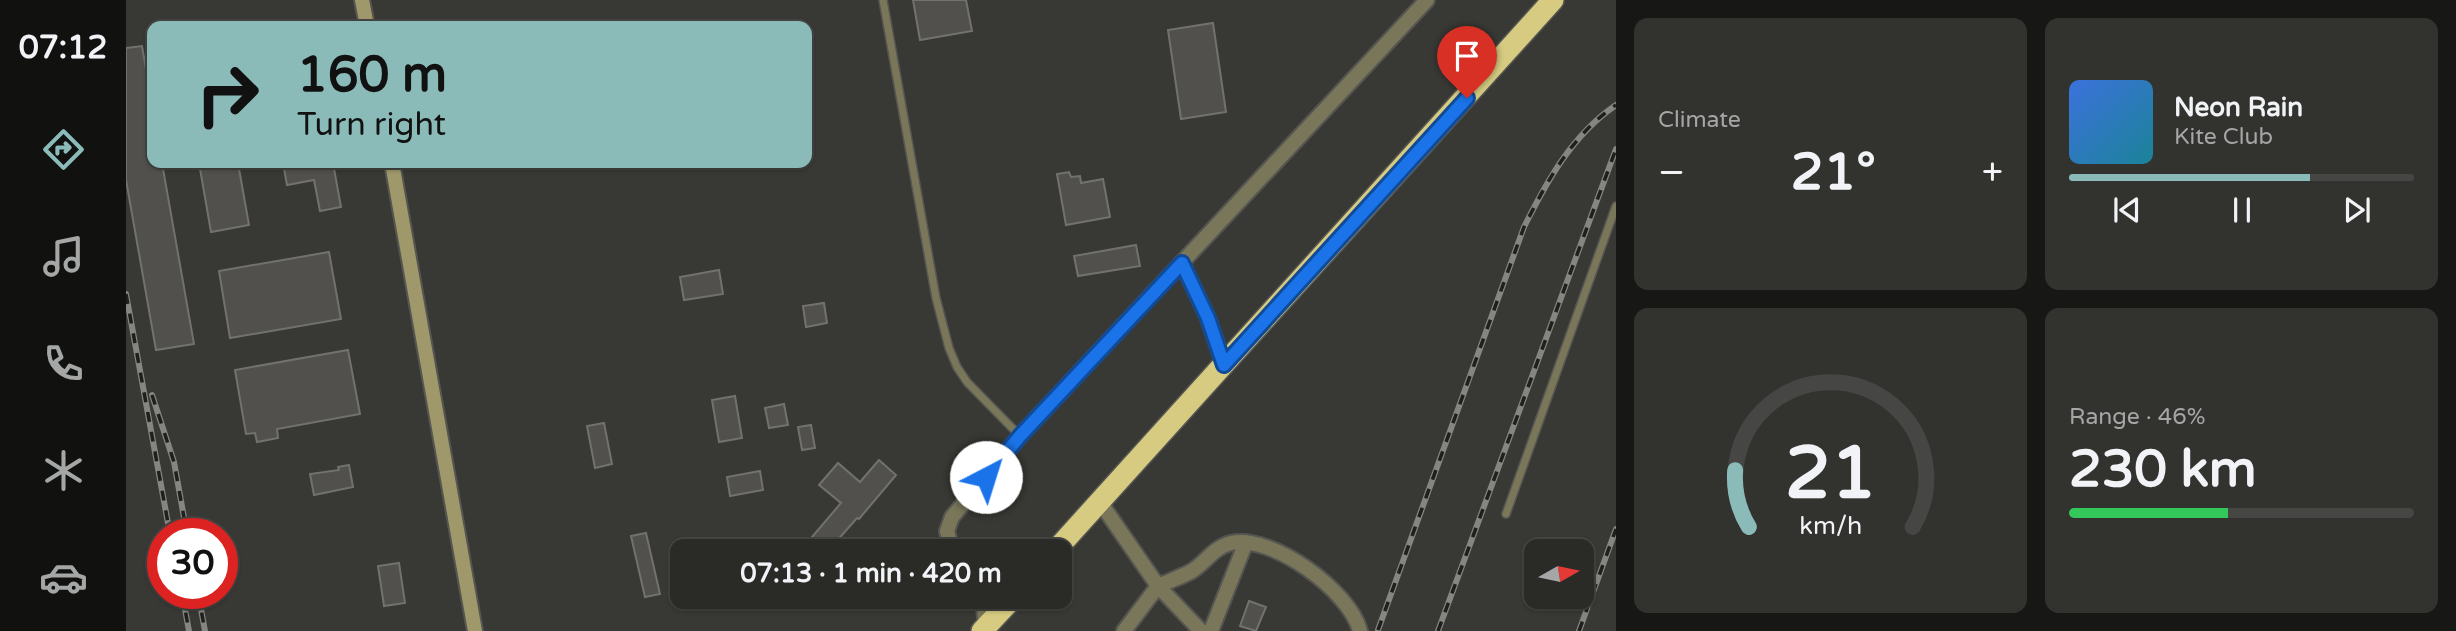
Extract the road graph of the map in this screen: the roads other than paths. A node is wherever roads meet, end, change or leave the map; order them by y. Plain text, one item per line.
1 (362, 0) edge
2 (883, 0) edge
3 (1427, 0) edge
4 (1553, 0) edge
5 (366, 21) edge
6 (393, 168) edge
7 (1616, 206) edge
8 (1182, 263) junction
9 (1224, 365) junction
10 (1020, 436) junction
11 (1100, 502) junction
12 (1506, 514) dead end
13 (949, 539) edge
14 (1066, 539) edge
15 (1246, 542) junction
16 (1157, 586) junction
17 (983, 609) edge
18 (1003, 609) edge
19 (984, 629) edge
20 (475, 631) edge
21 (1124, 631) edge
22 (1201, 631) edge
23 (1211, 631) edge
24 (1360, 631) edge

1 - 5 street
2 - 10 lane
3 - 8 street
4 - 9 highway
6 - 20 street
7 - 12 lane
8 - 9 street
8 - 10 street
9 - 11 highway
10 - 13 street
11 - 14 highway
11 - 16 street
15 - 16 street
15 - 23 street
15 - 24 street
16 - 21 street
16 - 22 street
17 - 19 street
18 - 19 highway

